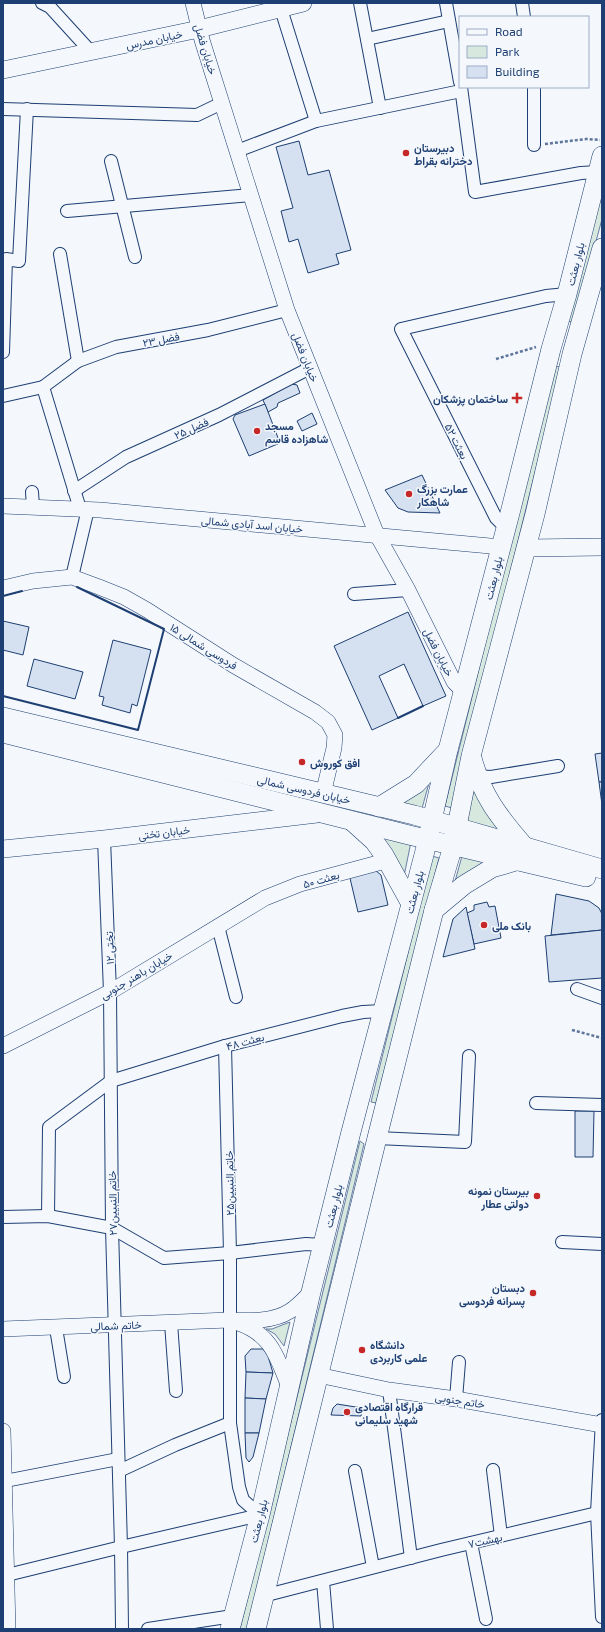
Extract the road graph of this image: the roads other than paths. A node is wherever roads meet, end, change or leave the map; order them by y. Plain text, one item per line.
1 (42, 3) edge
2 (193, 3) edge
3 (303, 3) edge
4 (360, 3) edge
5 (446, 3) edge
6 (522, 3) edge
7 (281, 9) junction
8 (524, 16) edge
9 (449, 21) junction
10 (199, 29) junction
11 (367, 39) junction
12 (91, 52) junction
13 (3, 70) edge
14 (459, 76) edge
15 (459, 88) edge
16 (461, 88) edge
17 (534, 88) edge
18 (222, 104) junction
19 (3, 108) edge
20 (380, 108) junction
21 (27, 109) junction
22 (316, 122) junction
23 (534, 145) road end
24 (237, 151) junction
25 (111, 161) dead end
26 (600, 164) edge
27 (251, 196) junction
28 (122, 206) junction
29 (67, 211) dead end
30 (602, 248) edge
31 (60, 254) dead end
32 (134, 257) dead end
33 (598, 280) edge
34 (567, 294) junction
35 (287, 310) junction
36 (551, 350) junction
37 (3, 352) edge
38 (572, 354) junction
39 (78, 361) junction
40 (310, 368) junction
41 (43, 387) junction
42 (3, 396) edge
43 (74, 491) junction
44 (3, 506) edge
45 (84, 509) junction
46 (506, 528) junction
47 (377, 535) junction
48 (501, 547) junction
49 (602, 547) edge
50 (526, 548) junction
51 (72, 577) junction
52 (3, 588) edge
53 (408, 590) junction
54 (354, 594) dead end
55 (463, 697) junction
56 (484, 707) junction
57 (3, 717) edge
58 (3, 733) edge
59 (448, 750) junction
60 (471, 756) junction
61 (558, 766) dead end
62 (476, 776) junction
63 (323, 794) junction
64 (379, 807) junction
65 (324, 813) junction
66 (350, 820) junction
67 (432, 820) junction
68 (457, 827) junction
69 (104, 839) junction
70 (427, 839) junction
71 (452, 846) junction
72 (3, 849) edge
73 (521, 853) junction
74 (378, 863) dead end
75 (602, 869) edge
76 (602, 880) edge
77 (264, 898) joint
78 (411, 904) junction
79 (434, 910) junction
80 (218, 926) junction
81 (577, 989) dead end
82 (110, 992) junction
83 (236, 997) dead end
84 (602, 998) edge
85 (382, 1011) junction
86 (3, 1046) edge
87 (225, 1046) junction
88 (469, 1056) dead end
89 (111, 1080) junction
90 (536, 1103) dead end
91 (602, 1105) edge
92 (350, 1132) junction
93 (377, 1138) junction
94 (48, 1216) junction
95 (3, 1217) edge
96 (112, 1228) junction
97 (562, 1242) dead end
98 (602, 1244) edge
99 (323, 1245) junction
100 (230, 1253) junction
101 (311, 1292) junction
102 (230, 1320) junction
103 (171, 1323) junction
104 (116, 1326) junction
105 (56, 1328) junction
106 (3, 1330) edge
107 (459, 1362) dead end
108 (318, 1375) junction
109 (64, 1377) dead end
110 (290, 1389) junction
111 (389, 1390) junction
112 (176, 1391) dead end
113 (456, 1399) junction
114 (602, 1423) edge
115 (230, 1424) junction
116 (3, 1432) edge
117 (118, 1459) junction
118 (494, 1470) dead end
119 (119, 1472) junction
120 (355, 1472) dead end
121 (5, 1481) junction
122 (597, 1513) junction
123 (260, 1515) junction
124 (501, 1536) junction
125 (471, 1543) junction
126 (121, 1546) junction
127 (411, 1558) junction
128 (373, 1567) junction
129 (7, 1575) junction
130 (323, 1581) junction
131 (264, 1596) junction
132 (602, 1617) edge
133 (486, 1619) dead end
134 (232, 1622) edge
135 (162, 1628) edge
136 (8, 1629) edge
137 (122, 1629) edge
138 (148, 1629) edge
139 (256, 1629) edge
140 (327, 1629) edge

1 - 12 street
2 - 10 street, خیابان فضل
3 - 7 main road, خیابان مدرس
4 - 11 street
5 - 9 street
6 - 8 street
7 - 10 main road, خیابان مدرس
7 - 22 street
9 - 11 street
9 - 14 street
10 - 12 main road, خیابان مدرس
10 - 18 street, خیابان فضل
11 - 20 street
12 - 13 main road, خیابان مدرس
15 - 20 street
16 - 26 street
17 - 23 street
18 - 21 street
18 - 24 street, خیابان فضل
19 - 21 street
20 - 22 street
21 - 37 street
22 - 24 street
24 - 27 street, خیابان فضل
25 - 28 street
26 - 34 main road, بلوار بعثت
27 - 28 street
27 - 35 street, خیابان فضل
28 - 29 street
28 - 32 street
30 - 33 main road, بلوار بعثت
31 - 39 street
33 - 38 main road, بلوار بعثت
34 - 36 main road, بلوار بعثت
34 - 46 street, بعثت ۵۲
35 - 39 street, فضل ۲۳
35 - 40 street, خیابان فضل
36 - 38 main road
36 - 46 main road, بلوار بعثت
38 - 50 main road, بلوار بعثت
39 - 41 street, فضل ۲۳
40 - 43 street, فضل ۲۵
40 - 47 street, خیابان فضل
41 - 42 street
41 - 43 street
43 - 45 street
44 - 45 street, خیابان اسد آبادی شمالی
45 - 47 street, خیابان اسد آبادی شمالی
45 - 51 street
46 - 48 main road, بلوار بعثت
47 - 48 street, خیابان اسد آبادی شمالی
47 - 53 street, خیابان فضل
48 - 55 main road, بلوار بعثت
49 - 50 main road
50 - 56 main road, بلوار بعثت
51 - 52 street, فردوسی شمالی ۱۵
51 - 63 street, فردوسی شمالی ۱۵
53 - 54 street
53 - 55 street, خیابان فضل
55 - 56 main road
55 - 59 main road, بلوار بعثت
56 - 60 main road, بلوار بعثت
57 - 63 main road, خیابان فردوسی شمالی
58 - 65 main road, خیابان فردوسی شمالی
59 - 64 main road
59 - 67 main road, بلوار بعثت
60 - 62 main road
60 - 68 main road, بلوار بعثت
61 - 62 street
62 - 73 main road
63 - 64 main road, خیابان فردوسی شمالی
64 - 67 main road, خیابان فردوسی شمالی
65 - 66 main road, خیابان فردوسی شمالی
65 - 69 main road, خیابان تختی
66 - 70 main road, خیابان فردوسی شمالی
66 - 78 main road
67 - 68 main road, خیابان فردوسی شمالی
67 - 70 main road, بلوار بعثت
68 - 71 main road, بلوار بعثت
68 - 73 main road, خیابان فردوسی شمالی
69 - 72 main road, خیابان تختی
69 - 82 street, تختی ۱۲
70 - 71 main road, خیابان فردوسی شمالی
70 - 78 main road, بلوار بعثت
71 - 73 main road, خیابان فردوسی شمالی
71 - 79 main road, بلوار بعثت
73 - 75 main road, خیابان فردوسی شمالی
73 - 76 main road, خیابان فردوسی شمالی
73 - 79 main road
74 - 77 street, بعثت ۵۰
77 - 80 street, خیابان باهنر جنوبی
78 - 85 main road, بلوار بعثت
79 - 93 main road, بلوار بعثت
80 - 82 street, خیابان باهنر جنوبی
80 - 83 street
81 - 84 street
82 - 86 street, خیابان باهنر جنوبی
82 - 89 street, تختی ۱۲
85 - 87 street, بعثت ۴۸
85 - 92 main road, بلوار بعثت
87 - 89 street, بعثت ۴۸
87 - 100 street, خاتم النبیین۲۵
88 - 93 street
89 - 94 street
89 - 96 street, خاتم النبیین۲۷
90 - 91 street
92 - 93 main road
92 - 99 main road, بلوار بعثت
93 - 108 main road, بلوار بعثت
94 - 95 street
94 - 96 street
96 - 100 street
96 - 104 street, خاتم النبیین۲۷
97 - 98 street
99 - 100 street
99 - 101 main road, بلوار بعثت
100 - 102 street, خاتم النبیین۲۵
101 - 102 street, خاتم شمالی
101 - 110 main road, بلوار بعثت
102 - 103 street, خاتم شمالی
102 - 110 street
102 - 115 street, خاتم النبیین۲۵
103 - 104 street, خاتم شمالی
103 - 112 street
104 - 105 street, خاتم شمالی
104 - 117 street, خاتم النبیین۲۷
105 - 106 street, خاتم شمالی
105 - 109 street
107 - 113 street
108 - 111 street, خاتم جنوبی
108 - 131 main road, بلوار بعثت
110 - 123 main road, بلوار بعثت
111 - 113 street, خاتم جنوبی
111 - 127 street
113 - 114 street, خاتم جنوبی
114 - 122 street
115 - 119 street
115 - 123 street, خاتم النبیین۲۵
116 - 121 street
117 - 119 street, خاتم النبیین۲۷
117 - 121 street
118 - 124 street
119 - 126 street, خاتم النبیین۲۷
120 - 128 street
121 - 129 street
122 - 124 street, بهشت۷
122 - 132 street
123 - 126 street
123 - 134 main road, بلوار بعثت
124 - 125 street, بهشت۷
125 - 127 street, بهشت۷
125 - 133 street
126 - 129 street
126 - 137 street, خاتم النبیین۲۷
127 - 128 street, بهشت۷
128 - 130 street, بهشت۷
129 - 136 street
130 - 131 street, بهشت۷
130 - 140 street
131 - 139 main road, بلوار بعثت
134 - 135 street
135 - 138 street

